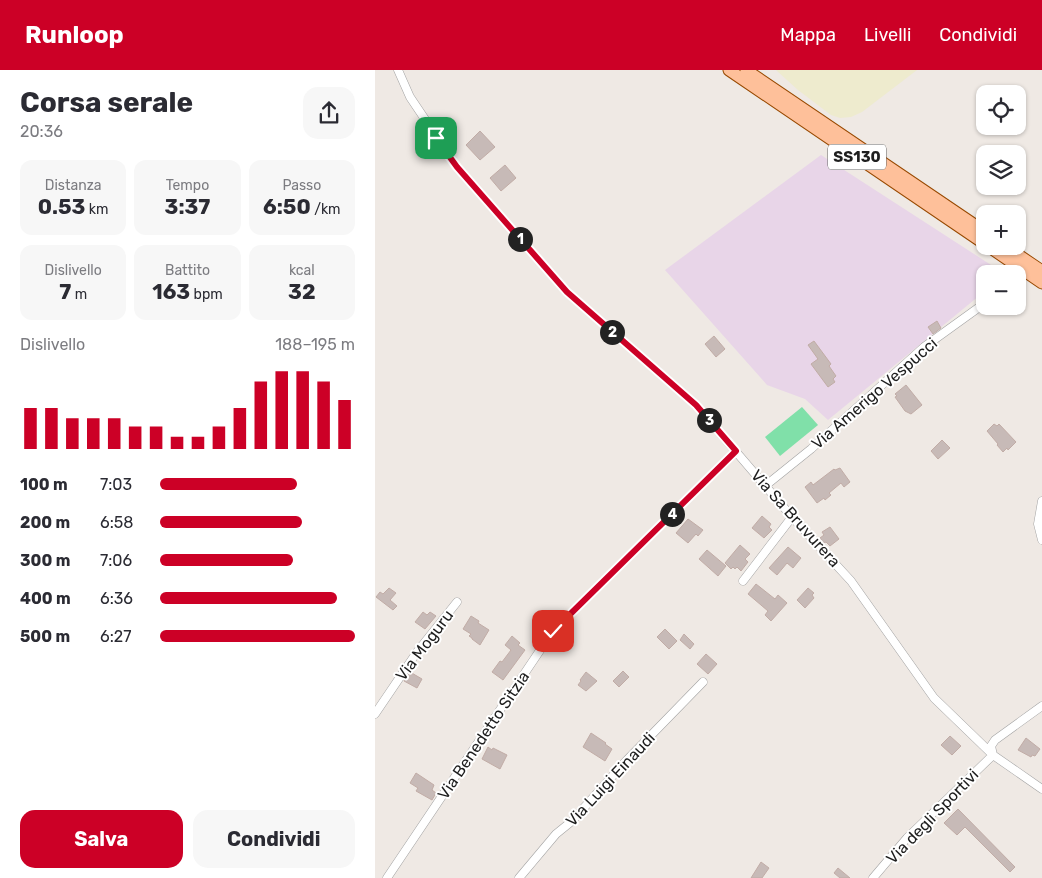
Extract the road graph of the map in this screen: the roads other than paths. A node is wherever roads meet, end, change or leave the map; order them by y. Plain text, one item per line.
1 (399, 70) edge
2 (729, 70) edge
3 (746, 70) edge
4 (976, 226) edge
5 (976, 238) edge
6 (998, 255) edge
7 (1018, 255) edge
8 (1009, 265) edge
9 (1042, 271) edge
10 (1026, 277) edge
11 (1042, 283) edge
12 (976, 309) edge
13 (736, 451) junction
14 (765, 486) junction
15 (1042, 501) edge
16 (792, 517) junction
17 (1042, 540) edge
18 (743, 581) dead end
19 (457, 602) dead end
20 (703, 682) dead end
21 (1042, 706) edge
22 (375, 714) edge
23 (993, 755) junction
24 (1042, 788) edge
25 (387, 878) edge
26 (519, 878) edge
27 (873, 878) edge

1 - 13 street, Via Sa Bruvurera
2 - 5 main road, SS130
3 - 4 main road, SS130
6 - 8 main road, SS130
7 - 9 main road
10 - 11 main road, SS130
12 - 14 street, Via Amerigo Vespucci
13 - 14 street, Via Sa Bruvurera
13 - 25 street, Via Benedetto Sitzia
14 - 16 street, Via Sa Bruvurera
15 - 17 street
16 - 18 street
16 - 23 street, Via Sa Bruvurera
19 - 22 street, Via Moguru
20 - 26 street, Via Luigi Einaudi
21 - 23 street
23 - 24 street, Via Sa Bruvurera
23 - 27 street, Via degli Sportivi

